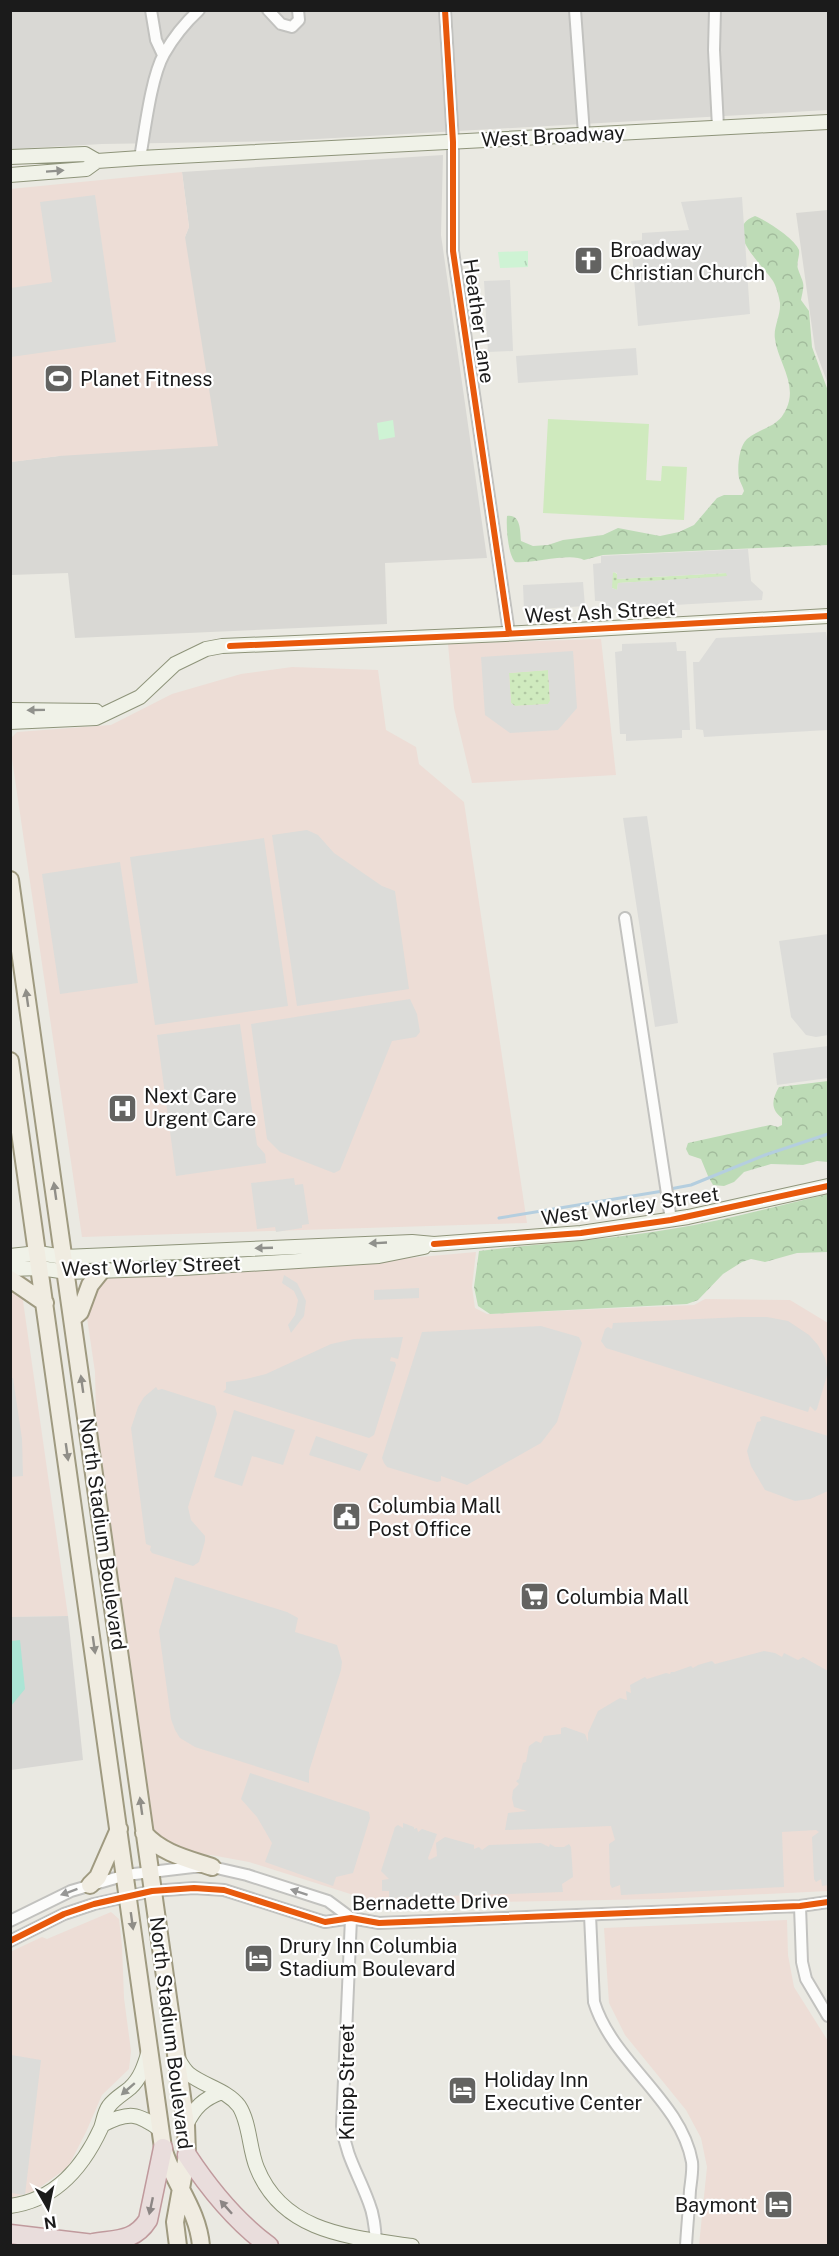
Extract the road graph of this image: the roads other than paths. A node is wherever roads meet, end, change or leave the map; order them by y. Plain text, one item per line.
1 (151, 10) edge
2 (199, 10) edge
3 (268, 10) edge
4 (298, 10) edge
5 (445, 10) edge
6 (575, 10) edge
7 (715, 10) edge
8 (162, 56) junction
9 (828, 122) edge
10 (718, 127) junction
11 (584, 134) junction
12 (453, 142) junction
13 (10, 157) edge
14 (140, 158) junction
15 (97, 161) junction
16 (10, 174) edge
17 (828, 616) edge
18 (509, 633) junction
19 (10, 710) edge
20 (104, 713) junction
21 (10, 722) edge
22 (10, 880) edge
23 (625, 918) dead end
24 (10, 1061) edge
25 (828, 1186) edge
26 (671, 1220) junction
27 (434, 1244) junction
28 (10, 1256) edge
29 (39, 1260) junction
30 (65, 1264) junction
31 (10, 1269) edge
32 (102, 1270) junction
33 (10, 1279) edge
34 (45, 1303) junction
35 (73, 1318) junction
36 (119, 1828) junction
37 (144, 1833) junction
38 (212, 1867) junction
39 (150, 1871) junction
40 (126, 1875) junction
41 (90, 1886) junction
42 (152, 1891) junction
43 (129, 1895) junction
44 (828, 1902) edge
45 (800, 1906) junction
46 (590, 1915) junction
47 (351, 1918) junction
48 (10, 1922) edge
49 (10, 1941) edge
50 (828, 2016) edge
51 (150, 2049) junction
52 (178, 2059) junction
53 (222, 2092) junction
54 (102, 2125) junction
55 (186, 2125) junction
56 (162, 2139) junction
57 (188, 2155) junction
58 (181, 2187) junction
59 (10, 2206) edge
60 (10, 2234) edge
61 (376, 2241) junction
62 (98, 2244) edge
63 (177, 2246) edge
64 (201, 2246) edge
65 (269, 2246) edge
66 (412, 2246) edge
67 (686, 2246) edge

1 - 8 street
2 - 8 street
3 - 4 street
5 - 12 street, Heather Lane
6 - 11 street
7 - 10 street
8 - 14 street
9 - 10 street, West Broadway
10 - 11 street, West Broadway
11 - 12 street, West Broadway
12 - 14 street, West Broadway
12 - 18 street, Heather Lane
13 - 15 street, West Broadway
14 - 15 street, West Broadway
16 -> 15 street, West Broadway
17 - 18 street, West Ash Street
18 - 20 street, West Ash Street
20 -> 19 street, West Ash Street
20 - 21 street, West Ash Street
30 -> 22 main road, North Stadium Boulevard
23 - 26 street
24 - 29 main road, North Stadium Boulevard
25 - 26 street, West Worley Street
26 - 27 street, West Worley Street
27 -> 30 street, West Worley Street
27 - 32 street, West Worley Street
28 - 29 street, West Worley Street
29 - 30 street, West Worley Street
29 - 31 street, West Worley Street
29 - 34 main road, North Stadium Boulevard
30 - 32 street, West Worley Street
30 - 35 main road, North Stadium Boulevard
32 - 35 main road
33 - 34 main road
34 -> 36 main road, North Stadium Boulevard
37 -> 35 main road, North Stadium Boulevard
36 - 40 main road, North Stadium Boulevard
36 - 41 main road
37 - 38 main road
37 - 39 main road, North Stadium Boulevard
38 - 39 street, Bernadette Drive
47 -> 38 street, Bernadette Drive
39 - 40 street, Bernadette Drive
39 - 42 main road, North Stadium Boulevard
40 - 41 street, Bernadette Drive
40 - 43 main road, North Stadium Boulevard
41 -> 48 street, Bernadette Drive
42 - 43 street, Bernadette Drive
42 - 47 street, Bernadette Drive
42 - 52 main road, North Stadium Boulevard
43 - 49 street, Bernadette Drive
43 -> 51 main road, North Stadium Boulevard
44 - 45 street, Bernadette Drive
45 - 46 street, Bernadette Drive
45 - 50 street
46 - 47 street, Bernadette Drive
46 - 67 street
47 - 61 street, Knipp Street
51 -> 54 street
51 - 56 main road, North Stadium Boulevard
52 - 53 street
52 - 55 main road, North Stadium Boulevard
53 - 55 street
53 - 61 street
54 - 56 street
54 - 59 street
55 - 57 main road, North Stadium Boulevard
56 - 58 main road, North Stadium Boulevard
56 -> 62 highway
57 - 58 main road, North Stadium Boulevard
65 -> 57 highway
58 - 63 main road, North Stadium Boulevard
58 - 64 main road, North Stadium Boulevard
60 - 62 highway
61 - 66 street

